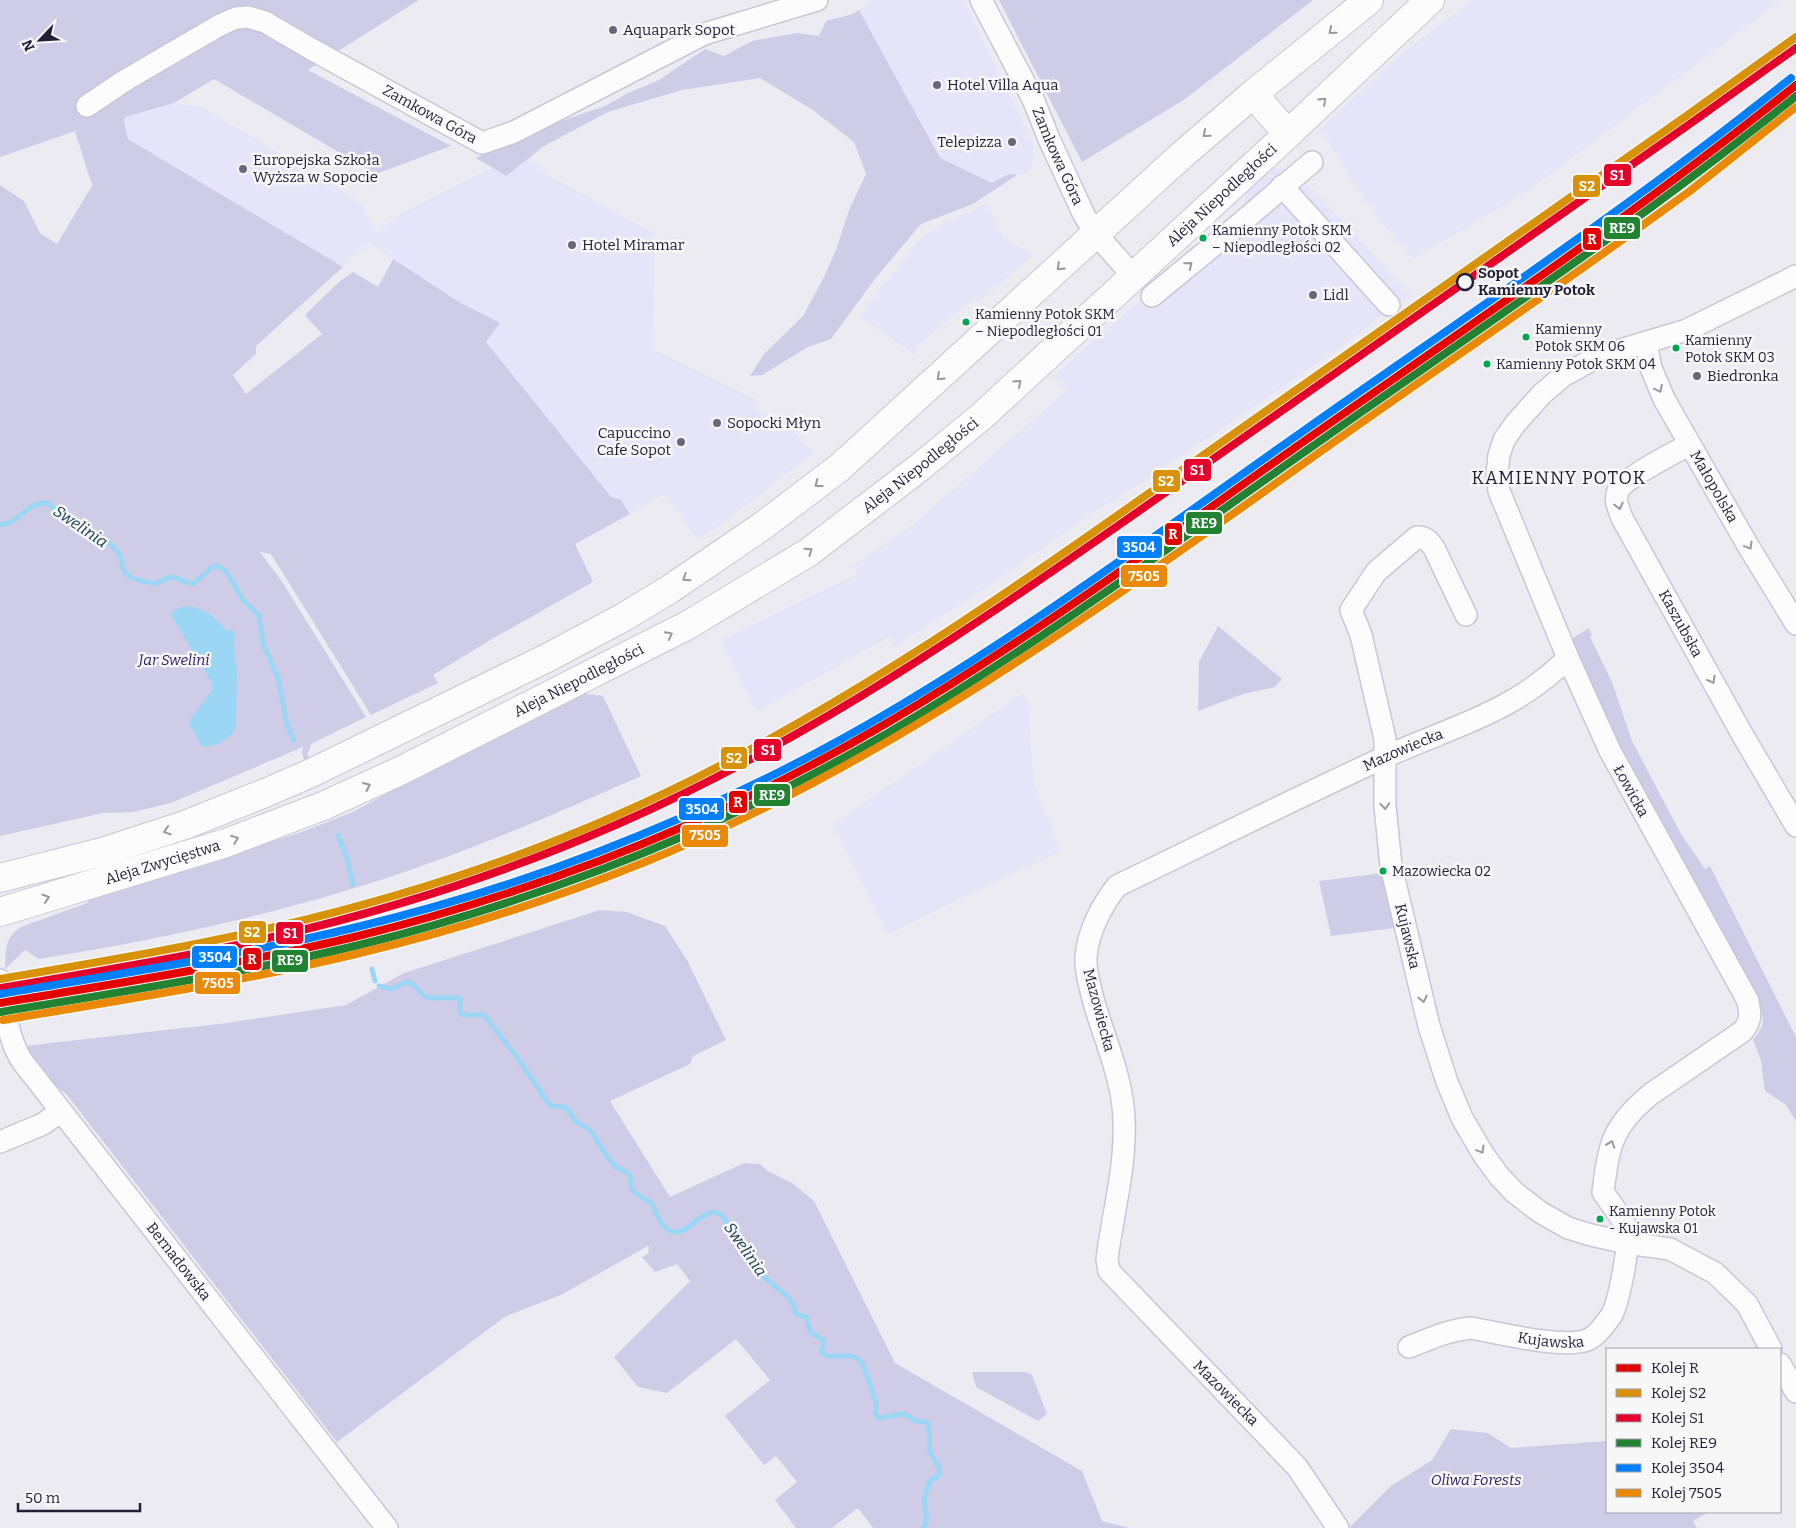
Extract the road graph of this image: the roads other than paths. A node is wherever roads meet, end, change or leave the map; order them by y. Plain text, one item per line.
1 (817, 0) edge
2 (980, 0) edge
3 (1370, 0) edge
4 (1430, 0) edge
5 (1253, 94) junction
6 (87, 106) dead end
7 (1288, 134) junction
8 (1312, 162) dead end
9 (1282, 186) junction
10 (1096, 234) junction
11 (1796, 276) edge
12 (1143, 286) junction
13 (1389, 305) dead end
14 (1646, 343) junction
15 (1689, 445) junction
16 (1466, 615) dead end
17 (1796, 624) edge
18 (1568, 658) junction
19 (1385, 757) junction
20 (323, 806) joint
21 (1796, 826) edge
22 (0, 878) edge
23 (0, 912) edge
24 (0, 980) edge
25 (61, 1111) junction
26 (0, 1142) edge
27 (1627, 1243) junction
28 (1409, 1347) dead end
29 (1771, 1348) edge
30 (1781, 1366) edge
31 (1796, 1392) edge
32 (387, 1528) edge
33 (1338, 1528) edge

1 - 6 street, Zamkowa Góra
2 - 10 street, Zamkowa Góra
3 -> 5 main road
7 -> 4 main road, Aleja Niepodległości
5 - 7 main road
5 -> 10 main road
7 - 12 main road, Aleja Niepodległości
8 - 9 street
12 -> 9 street
9 - 13 street
10 - 12 street, Zamkowa Góra
10 -> 22 main road, Aleja Zwycięstwa
11 - 14 street, Łowicka
20 -> 12 main road, Aleja Niepodległości
14 -> 15 street, Małopolska
14 - 18 street, Łowicka
15 -> 17 street, Małopolska
15 -> 21 street, Kaszubska
16 - 19 street, Kujawska
18 - 19 street, Mazowiecka
27 -> 18 street, Łowicka
19 -> 27 street, Kujawska
19 - 33 street, Mazowiecka
23 -> 20 main road, Aleja Zwycięstwa
24 - 25 street, Bernadowska
25 - 26 street
25 - 32 street, Bernadowska
27 - 28 street, Kujawska
27 - 29 street, Kujawska
30 - 31 street

